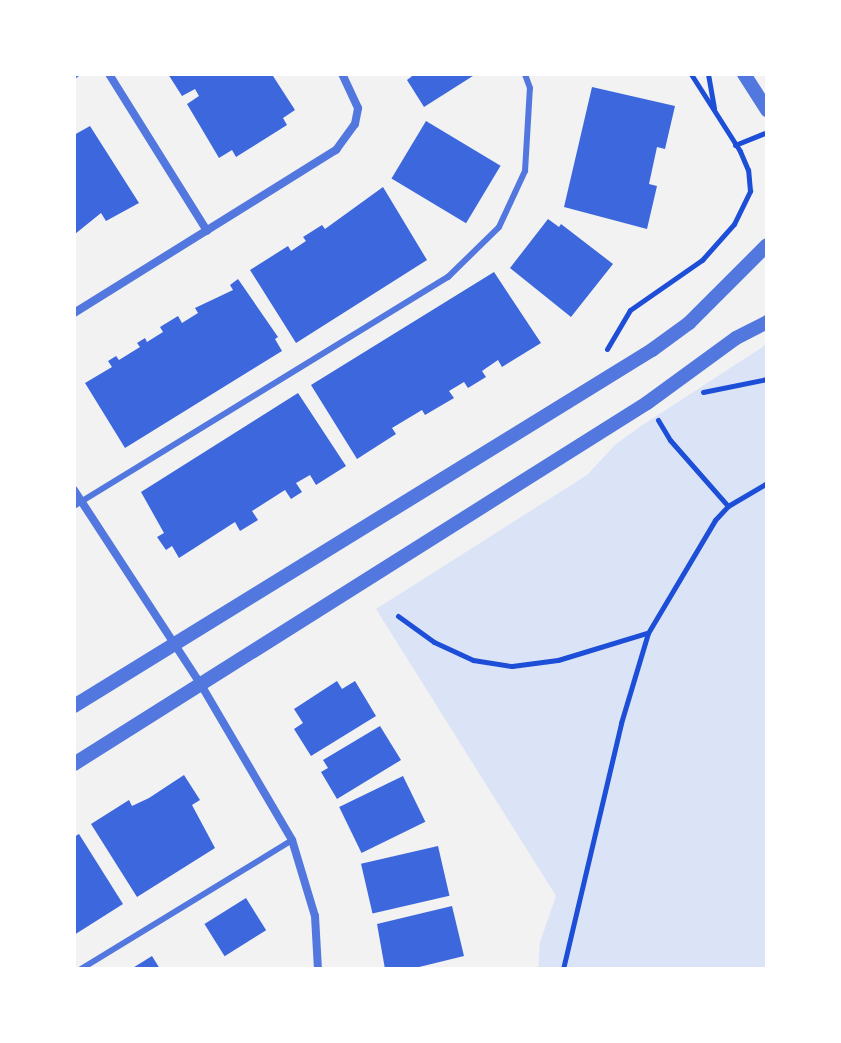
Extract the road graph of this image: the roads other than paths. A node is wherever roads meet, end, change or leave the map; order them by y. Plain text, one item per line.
1 (109, 74) edge
2 (342, 74) edge
3 (525, 74) edge
4 (744, 74) edge
5 (767, 110) edge
6 (207, 231) junction
7 (767, 245) edge
8 (74, 313) edge
9 (767, 322) edge
10 (74, 490) edge
11 (78, 504) edge
12 (175, 644) junction
13 (200, 683) junction
14 (74, 706) edge
15 (74, 764) edge
16 (292, 840) junction
17 (81, 969) edge
18 (318, 969) edge

1 - 6 street
2 - 6 street
3 - 11 lane
4 - 5 street
6 - 8 street
7 - 12 street
9 - 13 street
10 - 11 street
11 - 12 street
12 - 13 street
12 - 14 street
13 - 15 street
13 - 16 street
16 - 17 lane
16 - 18 street

